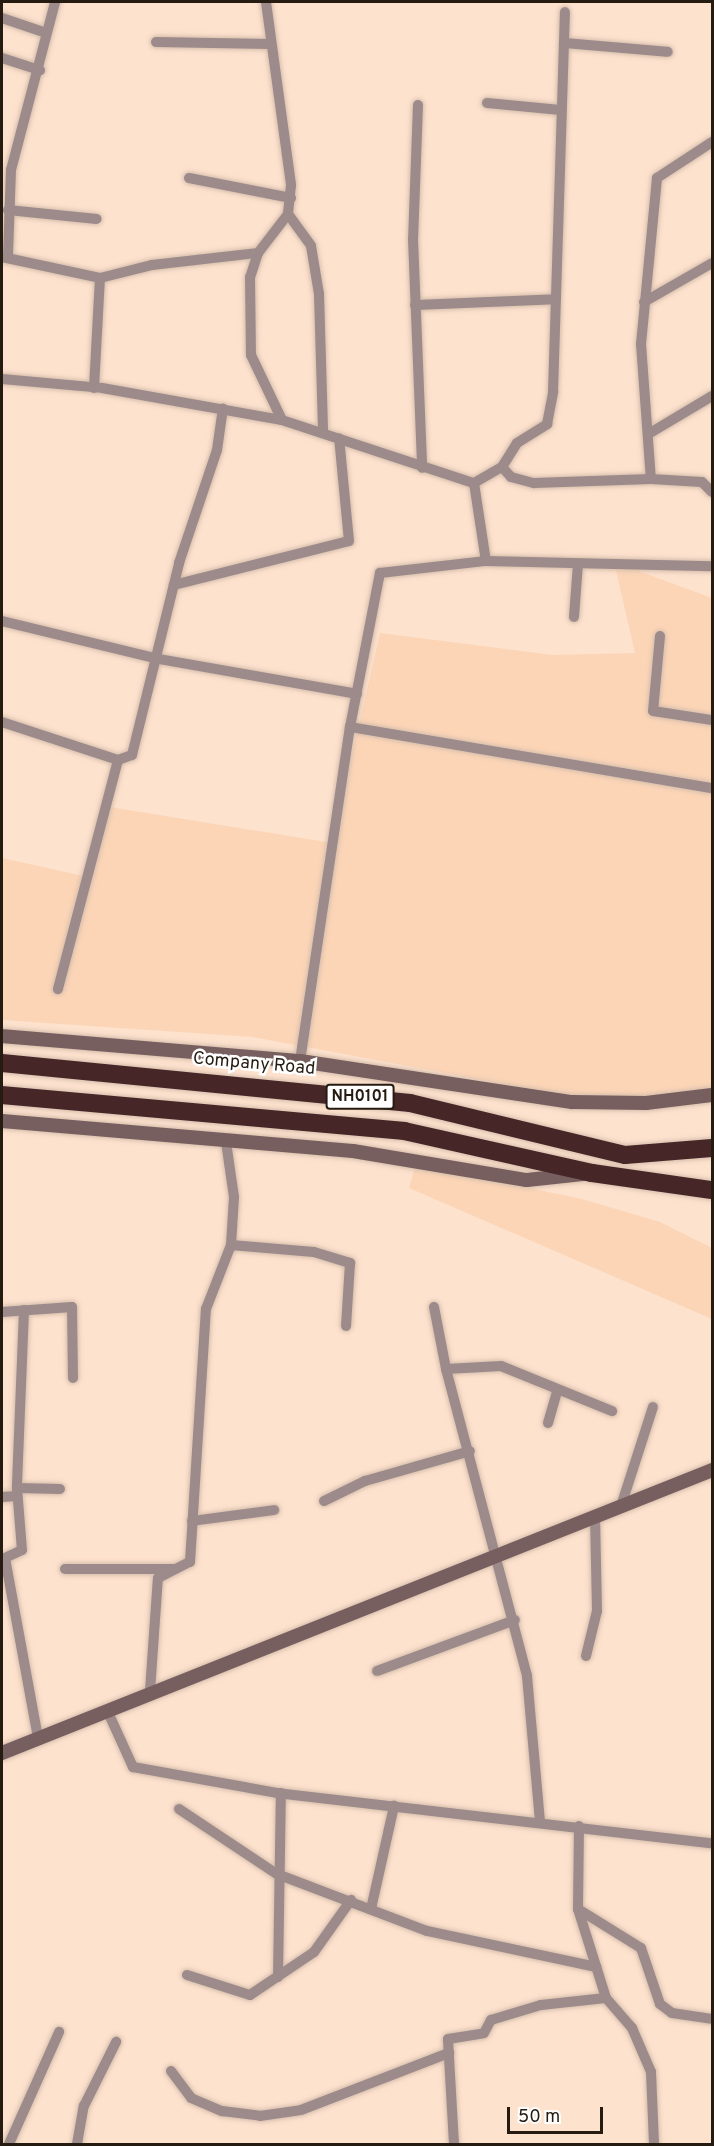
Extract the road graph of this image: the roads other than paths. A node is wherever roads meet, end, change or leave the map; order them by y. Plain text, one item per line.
1 (55, 2) edge
2 (266, 2) edge
3 (565, 12) dead end
4 (2, 18) edge
5 (46, 33) junction
6 (156, 42) dead end
7 (564, 43) junction
8 (270, 44) junction
9 (668, 52) dead end
10 (2, 58) edge
11 (40, 70) junction
12 (487, 103) dead end
13 (418, 105) dead end
14 (561, 110) junction
15 (712, 142) edge
16 (189, 178) dead end
17 (291, 198) junction
18 (8, 210) junction
19 (288, 214) junction
20 (97, 219) dead end
21 (258, 253) junction
22 (5, 256) edge
23 (712, 263) edge
24 (100, 278) junction
25 (556, 299) junction
26 (644, 302) junction
27 (415, 304) junction
28 (2, 379) edge
29 (94, 388) junction
30 (712, 396) edge
31 (223, 408) junction
32 (282, 420) junction
33 (323, 431) junction
34 (650, 433) junction
35 (339, 438) junction
36 (502, 467) junction
37 (423, 468) junction
38 (651, 479) junction
39 (474, 483) junction
40 (712, 492) edge
41 (486, 561) junction
42 (578, 564) junction
43 (712, 566) edge
44 (174, 585) junction
45 (574, 617) dead end
46 (2, 621) edge
47 (660, 636) dead end
48 (159, 659) junction
49 (357, 694) junction
50 (712, 720) edge
51 (2, 722) edge
52 (350, 727) junction
53 (118, 760) junction
54 (712, 788) edge
55 (58, 989) dead end
56 (2, 1036) edge
57 (300, 1061) junction
58 (2, 1063) edge
59 (2, 1095) edge
60 (712, 1095) edge
61 (2, 1121) edge
62 (226, 1142) junction
63 (712, 1148) edge
64 (592, 1173) junction
65 (712, 1190) edge
66 (231, 1245) junction
67 (434, 1307) dead end
68 (24, 1310) junction
69 (2, 1312) edge
70 (346, 1326) dead end
71 (446, 1369) junction
72 (73, 1378) dead end
73 (556, 1391) junction
74 (653, 1407) dead end
75 (612, 1411) dead end
76 (548, 1423) dead end
77 (470, 1451) junction
78 (712, 1470) edge
79 (60, 1489) dead end
80 (17, 1492) junction
81 (2, 1497) edge
82 (324, 1501) dead end
83 (621, 1506) junction
84 (274, 1510) dead end
85 (595, 1517) junction
86 (192, 1521) junction
87 (497, 1555) junction
88 (65, 1569) dead end
89 (175, 1569) junction
90 (515, 1620) junction
91 (586, 1656) dead end
92 (377, 1671) dead end
93 (150, 1691) junction
94 (107, 1710) junction
95 (38, 1738) junction
96 (2, 1753) edge
97 (281, 1793) junction
98 (394, 1806) junction
99 (179, 1809) dead end
100 (540, 1822) junction
101 (579, 1826) junction
102 (712, 1843) edge
103 (277, 1874) junction
104 (351, 1900) junction
105 (371, 1909) junction
106 (578, 1909) junction
107 (596, 1967) junction
108 (187, 1975) dead end
109 (278, 1977) junction
110 (606, 1998) junction
111 (712, 2019) edge
112 (58, 2032) dead end
113 (116, 2042) dead end
114 (449, 2054) junction
115 (171, 2071) dead end
116 (9, 2145) edge
117 (77, 2145) edge
118 (453, 2145) edge
119 (654, 2145) edge

1 - 5 street
2 - 8 street
3 - 7 street
4 - 5 street
5 - 11 street
6 - 8 street
7 - 9 street
7 - 14 street
8 - 17 street
10 - 11 street
11 - 18 street
12 - 14 street
13 - 27 street
14 - 25 street
15 - 26 street
16 - 17 street
17 - 19 street
18 - 20 street
18 - 22 street
19 - 21 street
19 - 33 street
21 - 24 street
21 - 32 street
22 - 24 street
23 - 26 street
24 - 29 street
25 - 27 street
25 - 36 street
26 - 34 street
27 - 37 street
28 - 29 street
29 - 31 street
30 - 34 street
31 - 32 street
31 - 44 street
32 - 33 street
33 - 35 street
34 - 38 street
35 - 37 street
35 - 44 street
36 - 38 street
36 - 39 street
37 - 39 street
38 - 40 street
39 - 41 street
41 - 42 street
41 - 49 street
42 - 43 street
42 - 45 street
44 - 48 street
46 - 48 street
47 - 50 street
48 - 49 street
48 - 53 street
49 - 52 street
51 - 53 street
52 - 54 street
52 - 57 street
53 - 55 street
56 - 57 street
57 - 60 street
58 - 63 highway, Company Road / NH0101
59 - 64 highway, NH0101
61 - 62 street
62 - 64 street
62 - 66 street
64 - 65 highway, NH0101
66 - 70 street
66 - 86 street
67 - 71 street
68 - 69 street
68 - 72 street
68 - 80 street
71 - 73 street
71 - 77 street
73 - 75 street
73 - 76 street
74 - 83 street
77 - 82 street
77 - 87 street
78 - 83 street
79 - 80 street
80 - 81 street
80 - 95 street
83 - 85 street
84 - 86 street
85 - 87 street
85 - 91 street
86 - 89 street
87 - 90 street
87 - 93 street
88 - 89 street
89 - 93 street
90 - 92 street
90 - 100 street
93 - 94 street
94 - 95 street
94 - 97 street
95 - 96 street
97 - 98 street
97 - 103 street
98 - 100 street
98 - 105 street
99 - 103 street
100 - 101 street
101 - 102 street
101 - 106 street
103 - 104 street
103 - 109 street
104 - 105 street
104 - 109 street
105 - 107 street
106 - 107 street
106 - 111 street
107 - 110 street
108 - 109 street
110 - 114 street
110 - 119 street
112 - 116 street
113 - 117 street
114 - 115 street
114 - 118 street

